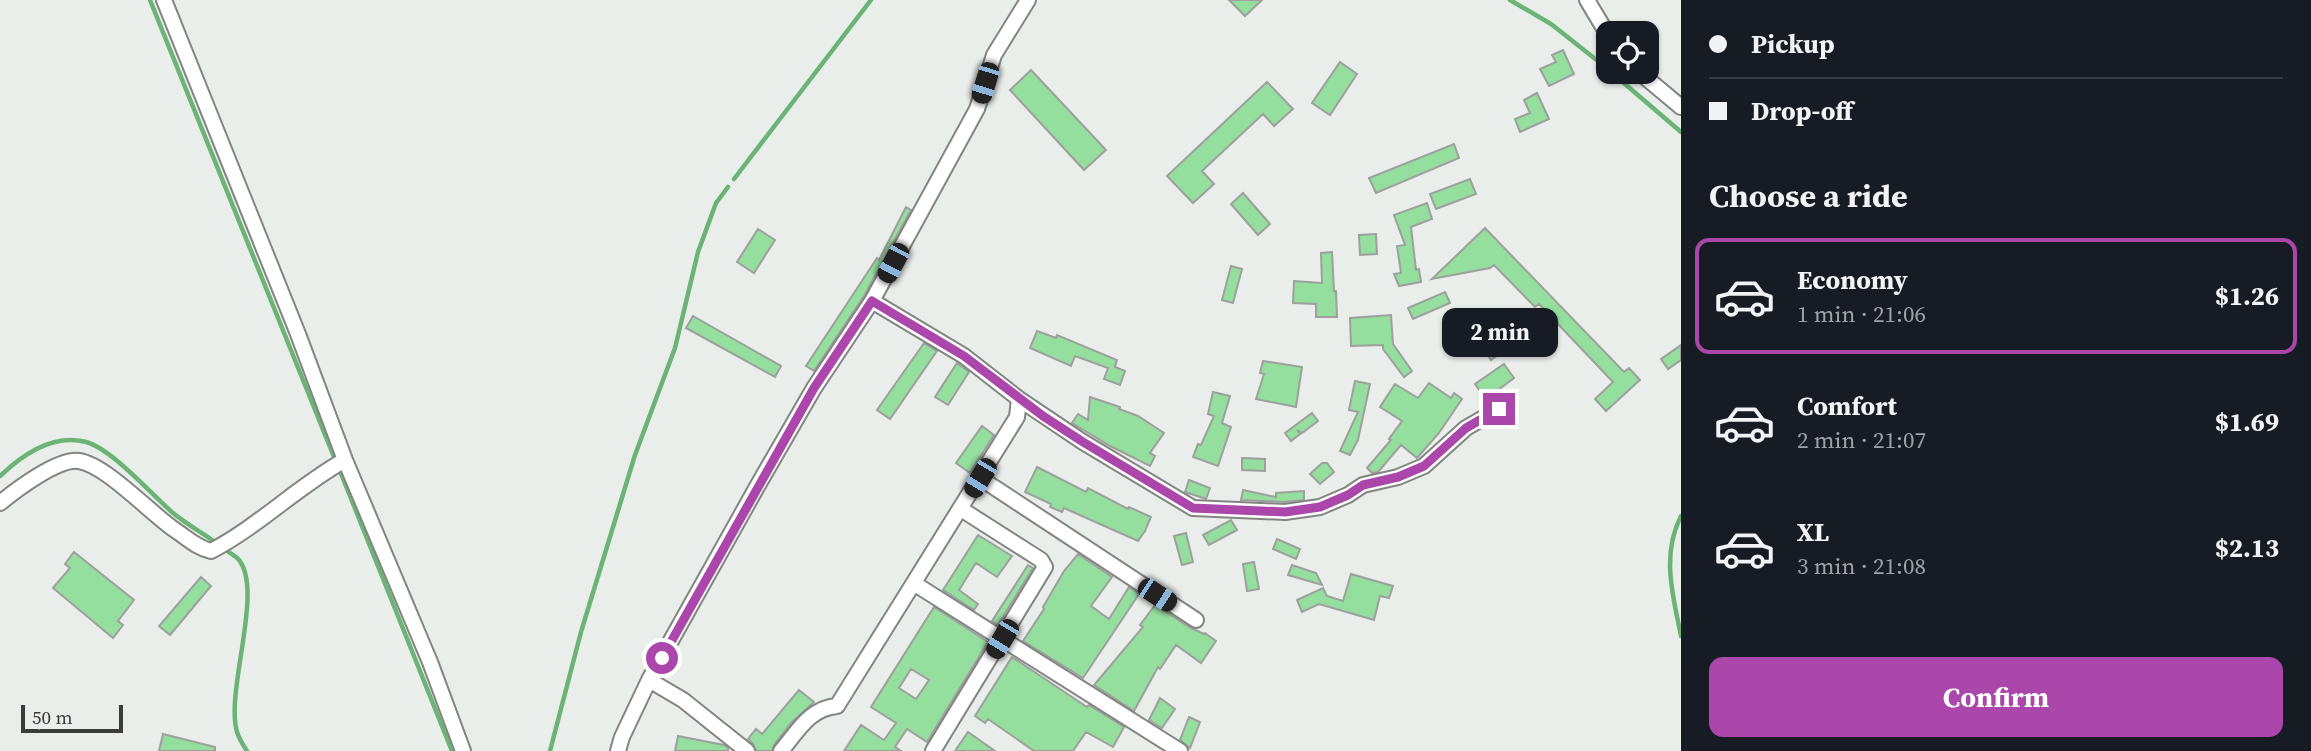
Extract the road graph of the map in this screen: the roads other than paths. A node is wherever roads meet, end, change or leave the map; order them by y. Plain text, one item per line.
1 (164, 0) edge
2 (1028, 0) edge
3 (1587, 0) edge
4 (1600, 21) edge
5 (1653, 84) edge
6 (1681, 107) edge
7 (872, 301) junction
8 (1019, 399) junction
9 (1499, 409) dead end
10 (345, 460) junction
11 (980, 478) junction
12 (0, 503) edge
13 (961, 509) junction
14 (915, 584) junction
15 (1196, 620) dead end
16 (1002, 639) junction
17 (649, 680) junction
18 (463, 751) edge
19 (618, 751) edge
20 (747, 751) edge
21 (781, 751) edge
22 (933, 751) edge
23 (1180, 751) edge

1 - 10 street
2 - 7 street
3 - 4 street
5 - 6 street
7 - 8 street
7 - 17 street
8 - 9 street
8 - 11 street
10 - 12 street
10 - 18 street
11 - 13 street
11 - 15 street
13 - 14 street
13 - 16 street
14 - 16 street
14 - 21 street
16 - 22 street
16 - 23 street
17 - 19 street
17 - 20 street

